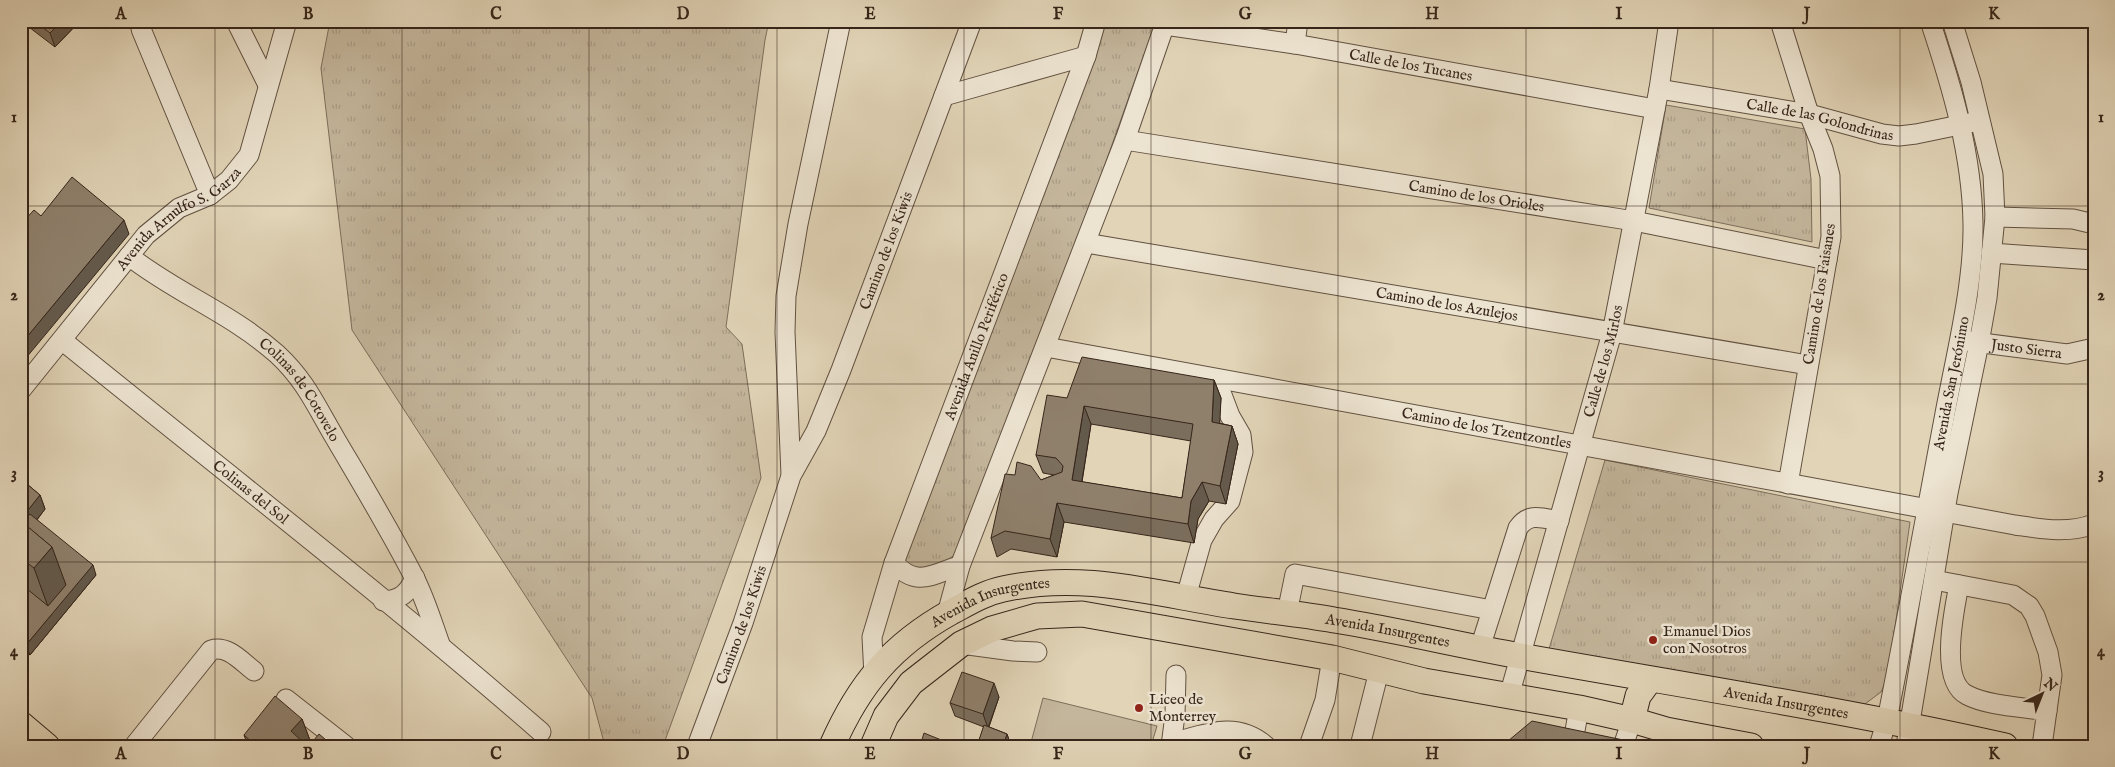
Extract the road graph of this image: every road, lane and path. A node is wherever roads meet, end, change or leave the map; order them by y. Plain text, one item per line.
1 (236, 21) edge
2 (287, 21) edge
3 (841, 21) edge
4 (972, 21) edge
5 (1096, 21) edge
6 (1298, 21) edge
7 (1669, 21) edge
8 (1780, 21) edge
9 (1930, 21) edge
10 (1952, 21) edge
11 (1166, 23) edge
12 (142, 29) dead end
13 (1295, 44) junction
14 (1086, 56) junction
15 (268, 85) junction
16 (1659, 88) junction
17 (944, 96) junction
18 (1655, 109) junction
19 (1809, 114) junction
20 (1981, 120) junction
21 (1961, 124) junction
22 (1125, 140) junction
23 (210, 195) junction
24 (1995, 217) junction
25 (1634, 222) junction
26 (2094, 224) edge
27 (1086, 243) junction
28 (1991, 253) junction
29 (128, 256) junction
30 (1827, 260) junction
31 (2094, 260) edge
32 (1612, 333) junction
33 (1958, 340) junction
34 (63, 341) junction
35 (1979, 343) junction
36 (1046, 347) junction
37 (2094, 348) edge
38 (1808, 365) junction
39 (1086, 373) edge
40 (21, 390) edge
41 (1581, 446) junction
42 (791, 476) junction
43 (1788, 484) junction
44 (1936, 510) junction
45 (1559, 521) junction
46 (2094, 524) edge
47 (894, 563) junction
48 (960, 566) junction
49 (415, 578) junction
50 (1934, 580) junction
51 (1959, 585) junction
52 (1186, 597) junction
53 (384, 601) junction
54 (1492, 610) junction
55 (1287, 613) junction
56 (947, 614) junction
57 (1928, 617) junction
58 (1952, 621) junction
59 (440, 644) junction
60 (961, 644) junction
61 (1480, 648) junction
62 (1037, 652) dead end
63 (1922, 653) junction
64 (1520, 656) junction
65 (1332, 658) junction
66 (1951, 658) junction
67 (1583, 667) junction
68 (1379, 671) junction
69 (254, 672) dead end
70 (1176, 675) dead end
71 (874, 676) junction
72 (1649, 680) junction
73 (1509, 696) junction
74 (286, 699) dead end
75 (1579, 708) junction
76 (2047, 711) junction
77 (1632, 720) junction
78 (21, 724) edge
79 (1901, 730) edge
80 (541, 732) dead end
81 (1573, 742) edge
82 (1172, 744) edge
83 (47, 746) edge
84 (134, 746) edge
85 (346, 746) edge
86 (697, 746) edge
87 (832, 746) edge
88 (872, 746) edge
89 (1266, 746) edge
90 (1309, 746) edge
91 (1360, 746) edge
92 (1623, 746) edge
93 (1751, 746) edge
94 (1879, 746) edge
95 (2005, 746) edge
96 (2042, 746) edge

1 - 15 street
2 - 15 street, Avenida Arnulfo S. Garza
3 - 42 street, Camino de los Kiwis
4 - 17 street, Camino de los Kiwis
5 - 14 street, Avenida Anillo Periférico
6 - 13 street
7 - 16 street, Calle de los Mirlos
8 - 19 street, Camino de los Faisanes
9 - 21 street, Avenida San Jerónimo
10 - 20 street, Avenida San Jerónimo
11 - 13 street, Calle de los Tucanes
11 - 22 street
12 - 23 street
13 - 18 street, Calle de los Tucanes
14 - 17 street
14 - 47 street, Avenida Anillo Periférico
15 - 23 street, Avenida Arnulfo S. Garza
16 - 18 street, Calle de los Mirlos
16 - 19 street, Calle de las Golondrinas
17 - 42 street, Camino de los Kiwis
18 - 25 street, Calle de los Mirlos
19 - 21 street, Calle de las Golondrinas
19 - 30 street, Camino de los Faisanes
20 - 21 street, Calle de las Golondrinas
20 - 24 street, Avenida San Jerónimo
21 - 33 street, Avenida San Jerónimo
22 - 25 street, Camino de los Orioles
22 - 27 street
23 - 29 street, Avenida Arnulfo S. Garza
24 - 26 street
24 - 28 street, Avenida San Jerónimo
25 - 30 street, Camino de los Orioles
25 - 32 street, Calle de los Mirlos
27 - 32 street, Camino de los Azulejos
27 - 36 street
28 - 31 street
28 - 35 street, Avenida San Jerónimo
29 - 34 street, Avenida Arnulfo S. Garza
29 - 49 street, Colinas de Cotovelo
30 - 38 street, Camino de los Faisanes
32 - 38 street, Camino de los Azulejos
32 - 41 street, Calle de los Mirlos
33 - 35 street, Justo Sierra
33 - 44 street, Avenida San Jerónimo
34 - 40 street, Avenida Arnulfo S. Garza
34 - 53 street, Colinas del Sol
35 - 37 street, Justo Sierra
35 - 44 street, Avenida San Jerónimo
36 - 41 street, Camino de los Tzentzontles
36 - 48 street
38 - 43 street, Camino de los Faisanes
39 - 52 street
41 - 43 street, Camino de los Tzentzontles
41 - 45 street, Calle de los Mirlos
42 - 86 street, Camino de los Kiwis
43 - 44 street, Camino de los Tzentzontles
44 - 46 street, Camino de los Tzentzontles
44 - 50 street, Avenida San Jerónimo
44 - 79 street, Avenida San Jerónimo
45 - 54 street
45 - 64 street, Calle de los Mirlos
47 - 48 street
47 - 71 street, Avenida Anillo Periférico
48 - 56 street
49 - 53 street
49 - 59 street, Colinas de Cotovelo
50 - 51 street
50 - 57 street, Avenida San Jerónimo
51 - 58 street
51 - 76 street
52 - 55 main road, Avenida Insurgentes
52 - 56 main road, Avenida Insurgentes
53 - 59 street, Colinas del Sol
54 - 55 street
54 - 61 street
55 - 61 main road, Avenida Insurgentes
56 - 71 main road, Avenida Insurgentes
57 - 58 street
57 - 63 street, Avenida San Jerónimo
58 - 66 street
59 - 80 street, Colinas del Sol
60 - 62 street
60 - 65 main road, Avenida Insurgentes
60 - 88 main road, Avenida Insurgentes
61 - 64 main road, Avenida Insurgentes
63 - 66 street
63 - 79 street, Avenida San Jerónimo
64 - 67 main road, Avenida Insurgentes
64 - 73 street, Calle de los Mirlos
65 - 68 main road, Avenida Insurgentes
65 - 90 street
66 - 76 street
67 - 72 main road, Avenida Insurgentes
67 - 75 main road
68 - 73 main road, Avenida Insurgentes
68 - 91 street
69 - 84 street
70 - 82 street
71 - 87 main road, Avenida Insurgentes
72 - 77 main road
72 - 79 main road, Avenida Insurgentes
73 - 75 main road, Avenida Insurgentes
74 - 85 street
75 - 77 main road, Avenida Insurgentes
75 - 81 street
76 - 96 street
77 - 92 street
77 - 93 main road, Avenida Insurgentes
78 - 83 main road
79 - 94 street, Avenida San Jerónimo
79 - 95 main road, Avenida Insurgentes
82 - 89 street

